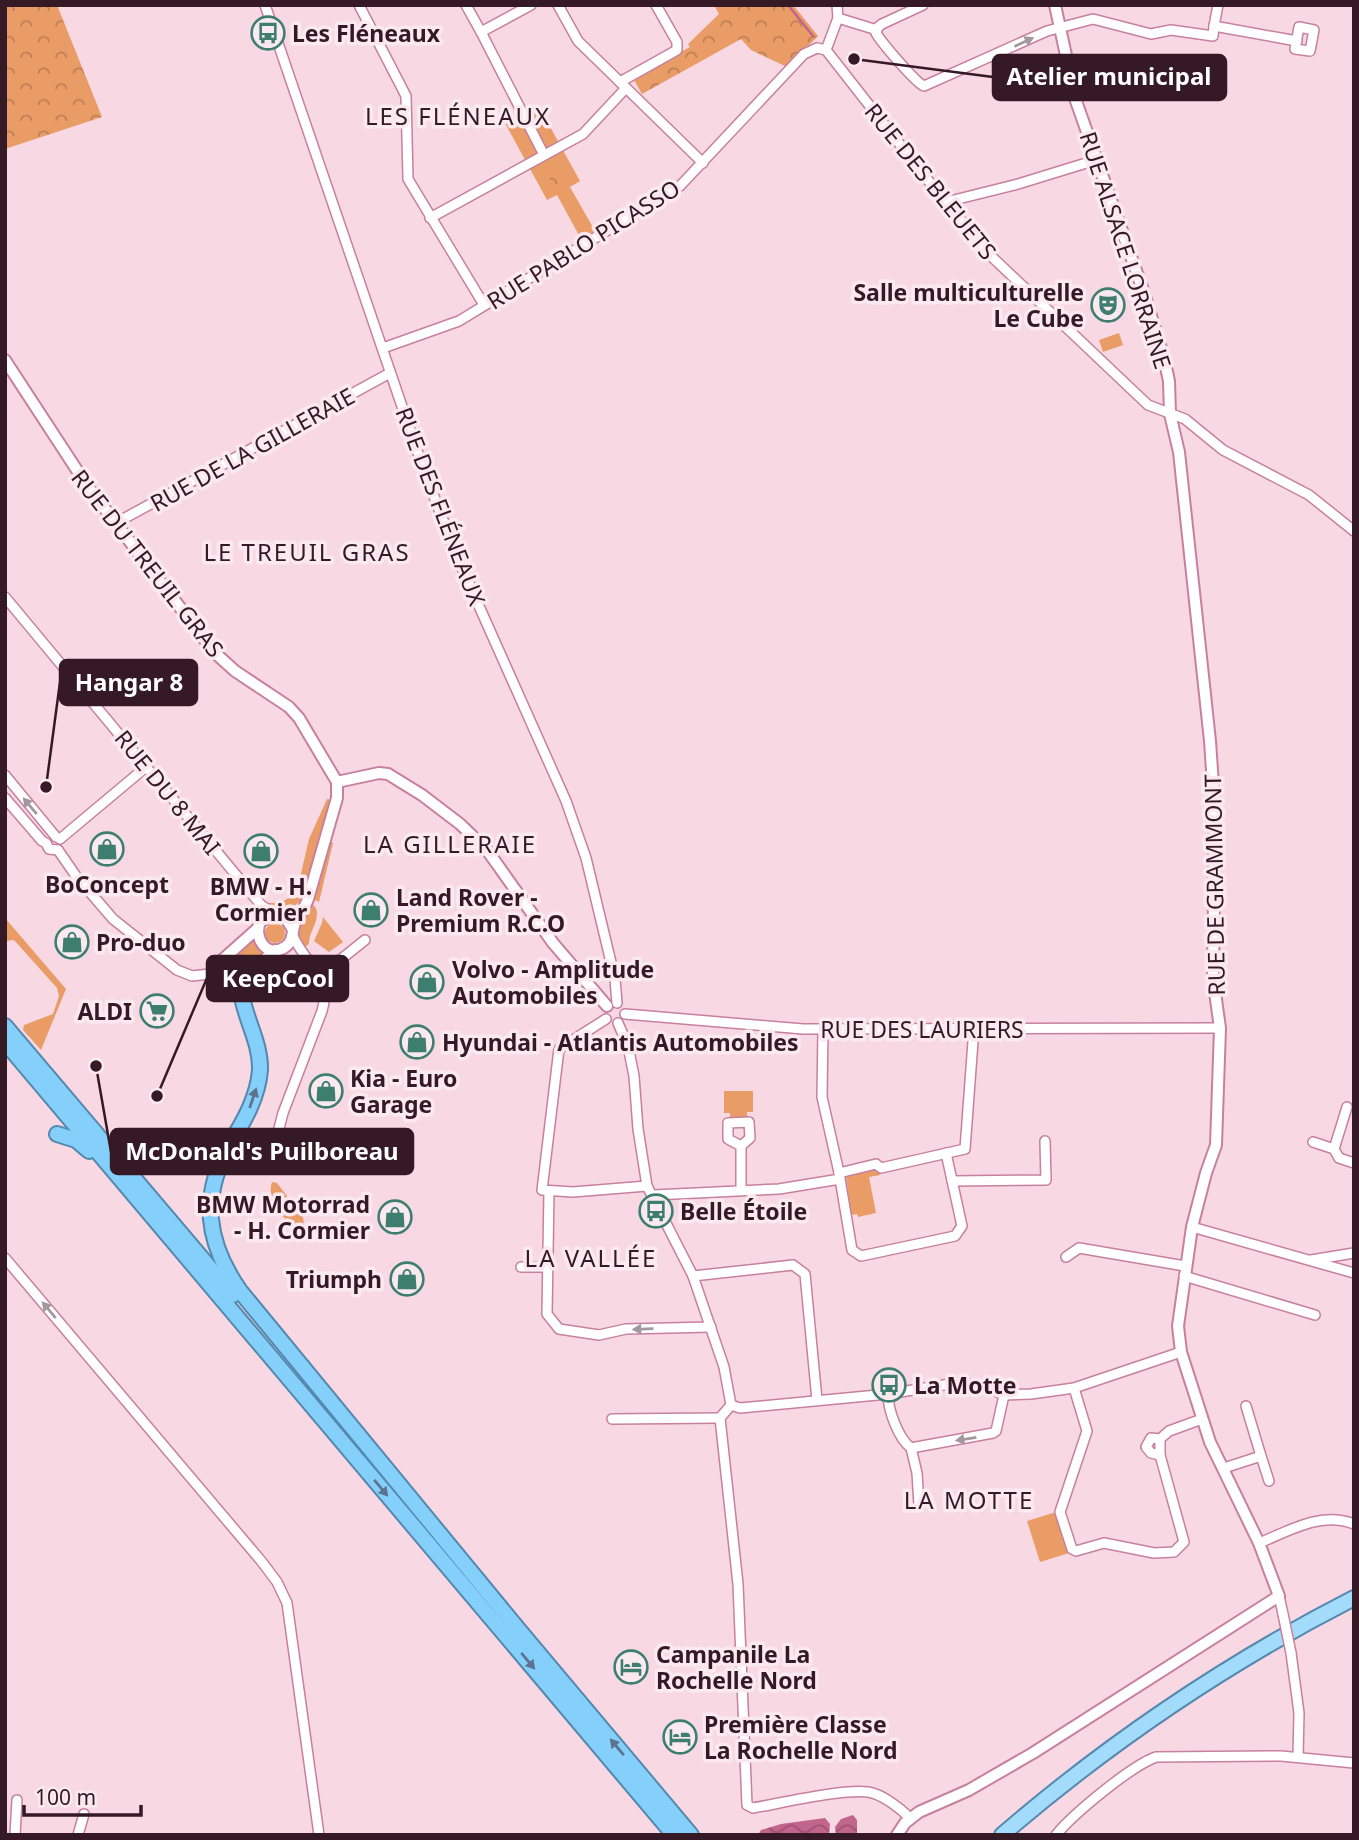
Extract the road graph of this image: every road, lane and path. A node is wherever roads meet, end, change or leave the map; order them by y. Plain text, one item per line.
1 (265, 5) edge
2 (359, 5) edge
3 (466, 5) edge
4 (531, 5) edge
5 (558, 5) edge
6 (656, 5) edge
7 (837, 5) edge
8 (923, 5) edge
9 (1055, 5) edge
10 (1218, 5) edge
11 (838, 18) junction
12 (1214, 26) junction
13 (1059, 28) junction
14 (877, 30) junction
15 (481, 32) junction
16 (1297, 41) dead end
17 (826, 50) junction
18 (623, 85) junction
19 (544, 155) junction
20 (1096, 160) junction
21 (703, 163) junction
22 (946, 202) junction
23 (430, 218) junction
24 (484, 305) junction
25 (383, 348) junction
26 (5, 360) edge
27 (390, 373) junction
28 (1170, 414) junction
29 (114, 524) junction
30 (1354, 531) edge
31 (5, 597) edge
32 (146, 767) junction
33 (5, 775) edge
34 (337, 782) junction
35 (5, 798) edge
36 (58, 842) junction
37 (249, 891) junction
38 (308, 899) junction
39 (279, 915) junction
40 (259, 925) junction
41 (293, 933) junction
42 (365, 940) dead end
43 (280, 949) junction
44 (303, 955) junction
45 (218, 974) junction
46 (320, 976) junction
47 (241, 980) junction
48 (612, 1005) junction
49 (625, 1014) junction
50 (606, 1019) junction
51 (618, 1023) junction
52 (5, 1026) edge
53 (974, 1028) junction
54 (1220, 1028) junction
55 (823, 1029) junction
56 (5, 1042) edge
57 (1347, 1107) dead end
58 (57, 1134) dead end
59 (1045, 1141) dead end
60 (1312, 1142) dead end
61 (741, 1146) dead end
62 (1334, 1149) junction
63 (946, 1153) junction
64 (270, 1163) dead end
65 (1354, 1163) edge
66 (110, 1167) junction
67 (839, 1176) junction
68 (952, 1181) junction
69 (647, 1186) junction
70 (741, 1190) junction
71 (550, 1191) junction
72 (654, 1195) junction
73 (1192, 1227) junction
74 (1354, 1252) edge
75 (1066, 1257) dead end
76 (5, 1258) edge
77 (1309, 1261) junction
78 (521, 1266) dead end
79 (548, 1267) junction
80 (1184, 1271) junction
81 (1354, 1273) edge
82 (693, 1276) junction
83 (1315, 1315) dead end
84 (711, 1327) junction
85 (1181, 1352) junction
86 (1074, 1388) junction
87 (888, 1394) junction
88 (1004, 1395) junction
89 (817, 1399) junction
90 (732, 1405) junction
91 (1246, 1406) dead end
92 (720, 1418) junction
93 (612, 1419) dead end
94 (1202, 1419) junction
95 (911, 1448) junction
96 (1261, 1456) junction
97 (1224, 1468) junction
98 (1269, 1481) dead end
99 (919, 1505) dead end
100 (1354, 1524) edge
101 (1259, 1543) junction
102 (474, 1574) junction
103 (1279, 1596) junction
104 (1354, 1598) edge
105 (1298, 1757) junction
106 (1354, 1763) edge
107 (17, 1800) dead end
108 (654, 1801) junction
109 (85, 1814) dead end
110 (909, 1818) junction
111 (15, 1835) edge
112 (78, 1835) edge
113 (319, 1835) edge
114 (669, 1835) edge
115 (674, 1835) edge
116 (691, 1835) edge
117 (698, 1835) edge
118 (897, 1835) edge
119 (1002, 1835) edge
120 (1056, 1835) edge

1 - 25 street, RUE DES FLÉNEAUX
2 - 23 street
3 - 15 street
4 - 15 street
5 - 18 street
6 - 18 street
7 - 11 street
8 - 14 street
9 - 13 street, RUE ALSACE LORRAINE
10 - 12 street
11 - 14 street
11 - 17 street
12 - 13 street
12 - 16 street
14 -> 13 street
13 - 20 street, RUE ALSACE LORRAINE
15 - 19 street
17 - 21 street, RUE PABLO PICASSO
17 - 22 street, RUE DES BLEUETS
18 - 19 street
18 - 21 street
19 - 23 street
20 - 22 street
20 - 28 street, RUE ALSACE LORRAINE
21 - 24 street, RUE PABLO PICASSO
22 - 28 street, RUE DES BLEUETS
23 - 24 street
24 - 25 street, RUE PABLO PICASSO
25 - 27 street, RUE DES FLÉNEAUX
26 - 29 street, RUE DU TREUIL GRAS
27 - 29 street, RUE DE LA GILLERAIE
27 - 48 street, RUE DES FLÉNEAUX
28 - 30 street, RUE DES BLEUETS
28 - 54 street, RUE DE GRAMMONT
29 - 34 street, RUE DU TREUIL GRAS
31 - 32 street, RUE DU 8 MAI
32 - 36 street
32 - 37 street, RUE DU 8 MAI
36 -> 33 street
34 - 38 street
34 - 48 street
35 - 36 street
36 - 45 street
37 - 39 street
37 - 40 street
38 - 39 street
38 - 41 street
39 - 40 street
39 - 41 street
40 - 43 street
40 - 45 street
41 - 43 street
41 - 44 street
42 - 46 street
43 - 44 street
43 - 47 street
44 - 46 street
45 - 47 street
46 - 64 street
102 -> 47 highway
48 - 49 street
48 - 50 street
49 - 51 street
49 - 55 street, RUE DES LAURIERS
50 - 51 street
50 - 71 street
51 - 69 street
52 - 102 highway
53 - 54 street, RUE DES LAURIERS
53 - 55 street, RUE DES LAURIERS
53 - 63 street
54 - 73 street, RUE DE GRAMMONT
55 - 67 street
56 - 66 highway
57 - 62 street
58 - 66 highway
59 - 68 street
60 - 62 street
61 - 70 street
62 - 65 street
63 - 67 street
63 - 68 street
66 -> 108 highway
67 - 68 street
67 - 70 street
69 - 71 street
69 - 72 street
70 - 72 street
71 - 79 street
72 - 82 street
73 - 77 street
73 - 80 street, RUE DE GRAMMONT
74 - 77 street
75 - 80 street
113 -> 76 street
77 - 81 street
78 - 79 street
84 -> 79 street
80 - 83 street
80 - 85 street, RUE DE GRAMMONT
82 - 84 street
82 - 89 street
84 - 90 street
85 - 86 street
85 - 94 street, RUE DE GRAMMONT
86 - 88 street
86 - 94 street
87 - 88 street
87 - 89 street
87 - 95 street
88 -> 95 street
89 - 90 street
90 - 92 street
91 - 96 street
92 - 93 street
92 - 110 street
94 - 97 street, RUE DE GRAMMONT
95 - 99 street
96 - 97 street
96 - 98 street
97 - 101 street, RUE DE GRAMMONT
100 - 101 street
101 - 103 street, RUE DE GRAMMONT
108 -> 102 highway
103 - 105 street, bridge
103 - 110 street
104 - 119 main road
105 - 106 street
105 - 120 street
107 - 111 street
108 - 114 highway
108 - 115 highway
108 - 116 highway
108 - 117 highway
109 - 112 street
110 - 118 street

